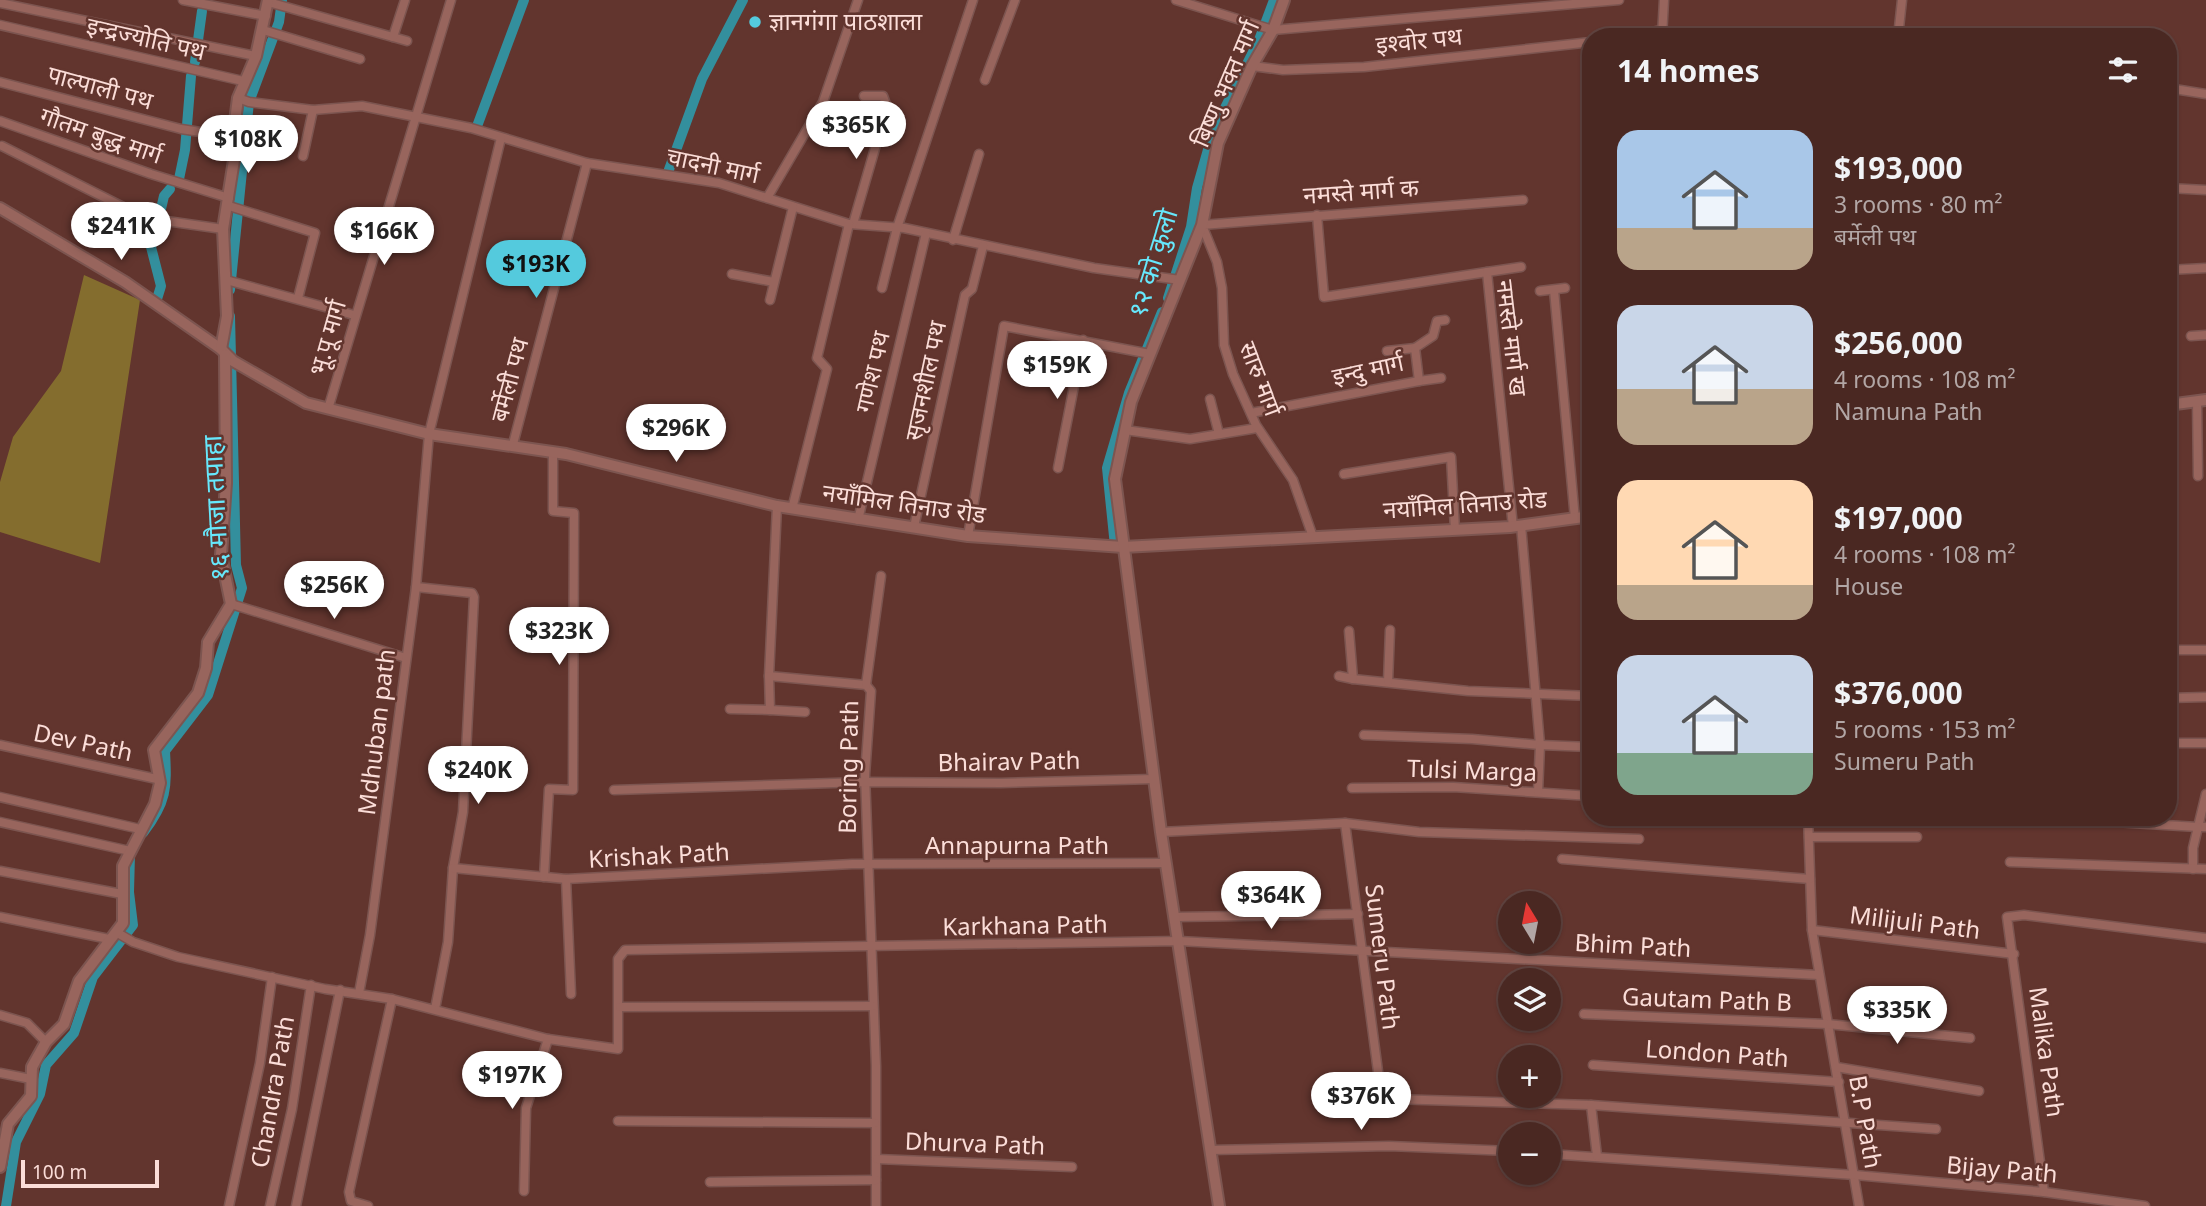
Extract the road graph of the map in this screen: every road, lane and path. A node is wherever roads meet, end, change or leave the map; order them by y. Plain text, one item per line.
1 (183, 0) edge
2 (405, 0) edge
3 (451, 0) edge
4 (858, 0) edge
5 (974, 0) edge
6 (1015, 0) edge
7 (1176, 0) edge
8 (1284, 0) edge
9 (1619, 0) edge
10 (1664, 0) edge
11 (1902, 0) edge
12 (268, 1) edge
13 (0, 3) edge
14 (266, 16) junction
15 (0, 25) edge
16 (1662, 28) edge
17 (1899, 28) edge
18 (263, 30) junction
19 (1273, 30) junction
20 (393, 37) junction
21 (407, 41) dead end
22 (1582, 43) edge
23 (256, 56) junction
24 (360, 60) dead end
25 (1252, 65) junction
26 (985, 80) dead end
27 (243, 81) junction
28 (0, 82) edge
29 (2177, 89) edge
30 (2206, 94) edge
31 (864, 96) dead end
32 (238, 98) junction
33 (313, 110) junction
34 (414, 117) junction
35 (0, 121) edge
36 (233, 137) junction
37 (501, 138) junction
38 (2, 146) dead end
39 (979, 154) dead end
40 (303, 156) dead end
41 (587, 163) junction
42 (2177, 188) edge
43 (2206, 190) edge
44 (768, 198) junction
45 (1523, 200) dead end
46 (229, 202) junction
47 (793, 207) junction
48 (0, 208) edge
49 (1317, 215) junction
50 (851, 224) junction
51 (1202, 225) junction
52 (897, 228) junction
53 (223, 229) junction
54 (926, 233) junction
55 (953, 240) junction
56 (984, 246) junction
57 (1521, 267) dead end
58 (2206, 268) edge
59 (2177, 270) edge
60 (1487, 272) junction
61 (732, 274) dead end
62 (226, 280) junction
63 (1176, 280) junction
64 (774, 282) junction
65 (882, 288) dead end
66 (1565, 288) dead end
67 (1554, 290) junction
68 (1540, 291) dead end
69 (298, 298) junction
70 (770, 300) dead end
71 (354, 315) junction
72 (1445, 320) dead end
73 (2206, 335) edge
74 (2190, 337) dead end
75 (1083, 340) junction
76 (1415, 348) junction
77 (1387, 351) dead end
78 (1146, 353) junction
79 (226, 355) junction
80 (1440, 378) dead end
81 (1419, 381) junction
82 (1210, 399) dead end
83 (2202, 401) edge
84 (2177, 404) edge
85 (328, 409) junction
86 (1251, 413) junction
87 (1257, 428) junction
88 (1125, 430) junction
89 (429, 434) junction
90 (1219, 434) junction
91 (513, 444) junction
92 (553, 452) junction
93 (1058, 468) dead end
94 (1344, 474) dead end
95 (2198, 476) dead end
96 (777, 506) junction
97 (792, 509) junction
98 (1582, 518) edge
99 (1575, 519) junction
100 (858, 520) junction
101 (1517, 526) junction
102 (914, 527) junction
103 (1455, 530) junction
104 (968, 536) junction
105 (1313, 537) junction
106 (1123, 547) junction
107 (881, 576) dead end
108 (416, 587) junction
109 (232, 604) junction
110 (1349, 631) dead end
111 (1390, 631) dead end
112 (2177, 650) edge
113 (2206, 650) edge
114 (405, 658) junction
115 (769, 676) junction
116 (1339, 676) dead end
117 (1353, 679) junction
118 (1388, 682) junction
119 (866, 685) junction
120 (1538, 695) junction
121 (1582, 696) edge
122 (2206, 697) edge
123 (2177, 698) edge
124 (730, 709) dead end
125 (770, 710) junction
126 (805, 712) dead end
127 (1364, 736) dead end
128 (2206, 743) edge
129 (2177, 744) edge
130 (0, 745) edge
131 (1540, 745) junction
132 (1582, 747) edge
133 (157, 779) junction
134 (1154, 779) junction
135 (865, 782) junction
136 (1352, 788) dead end
137 (614, 790) dead end
138 (1538, 792) junction
139 (2206, 794) edge
140 (1582, 795) edge
141 (0, 797) edge
142 (0, 822) edge
143 (1345, 823) junction
144 (1808, 826) edge
145 (2177, 826) edge
146 (2202, 827) edge
147 (140, 829) junction
148 (1161, 832) junction
149 (1809, 837) junction
150 (1917, 837) dead end
151 (1639, 839) dead end
152 (130, 850) junction
153 (1562, 859) dead end
154 (2010, 862) dead end
155 (1166, 863) junction
156 (867, 865) junction
157 (453, 868) junction
158 (2193, 869) junction
159 (2206, 869) edge
160 (0, 871) edge
161 (544, 877) junction
162 (566, 879) junction
163 (1810, 879) junction
164 (122, 894) junction
165 (1358, 915) junction
166 (0, 917) edge
167 (1175, 917) junction
168 (1812, 930) junction
169 (112, 936) junction
170 (2206, 938) edge
171 (1179, 941) junction
172 (872, 948) junction
173 (1361, 950) junction
174 (2014, 954) junction
175 (1819, 975) junction
176 (272, 977) junction
177 (311, 985) junction
178 (340, 990) junction
179 (359, 993) junction
180 (571, 993) dead end
181 (392, 999) junction
182 (873, 1006) junction
183 (620, 1007) junction
184 (435, 1009) junction
185 (1584, 1014) dead end
186 (0, 1015) edge
187 (1827, 1024) junction
188 (1970, 1038) dead end
189 (548, 1040) junction
190 (46, 1042) junction
191 (1593, 1065) dead end
192 (1836, 1067) junction
193 (0, 1073) edge
194 (31, 1079) junction
195 (1839, 1082) junction
196 (1979, 1091) dead end
197 (1591, 1105) junction
198 (618, 1121) dead end
199 (875, 1123) junction
200 (1846, 1125) junction
201 (1936, 1129) dead end
202 (2, 1137) edge
203 (1211, 1150) junction
204 (1498, 1151) edge
205 (1561, 1154) edge
206 (1597, 1156) junction
207 (877, 1159) junction
208 (0, 1167) edge
209 (1072, 1167) dead end
210 (1855, 1175) junction
211 (876, 1180) junction
212 (710, 1182) dead end
213 (524, 1191) dead end
214 (2044, 1192) junction
215 (229, 1206) edge
216 (270, 1206) edge
217 (296, 1206) edge
218 (368, 1206) edge
219 (876, 1206) edge
220 (1219, 1206) edge
221 (1860, 1206) edge
222 (2145, 1206) edge

1 - 14 street
2 - 20 street
3 - 34 street, भू.पू मार्ग
4 - 44 street
5 - 52 street
6 - 26 street
7 - 19 street
8 - 19 street, बिष्णु भक्त मार्ग
9 - 19 street
10 - 16 street
11 - 17 street
12 - 14 street
12 - 20 street
13 - 23 street
14 - 18 street
15 - 27 street, इन्द्रज्योति पथ
18 - 23 street
18 - 24 street
19 - 25 street, बिष्णु भक्त मार्ग
20 - 21 street
22 - 25 street, इश्वोर पथ
23 - 27 street
25 - 51 street, बिष्णु भक्त मार्ग
27 - 32 street
28 - 36 street, पाल्पाली पथ
29 - 30 street
31 - 50 street
32 - 33 street, चादनी मार्ग
32 - 36 street
33 - 34 street, चादनी मार्ग
33 - 40 street
34 - 37 street, चादनी मार्ग
34 - 71 street, भू.पू मार्ग
35 - 46 street, गौतम बुद्ध मार्ग
36 - 46 street
37 - 41 street, चादनी मार्ग
37 - 89 street, Mdhuban path
38 - 53 street
39 - 55 street
41 - 44 street, चादनी मार्ग
41 - 91 street, बर्मेली पथ
42 - 43 street
44 - 47 street, चादनी मार्ग
45 - 49 street, नमस्ते मार्ग क
46 - 53 street
46 - 69 street, गौतम बुद्ध मार्ग
47 - 50 street, चादनी मार्ग
47 - 64 street
48 - 79 street, नयाँमिल तिनाउ रोड
49 - 51 street, नमस्ते मार्ग क
49 - 60 street, नमस्ते मार्ग ख
50 - 52 street, चादनी मार्ग
50 - 97 street
51 - 63 street, बिष्णु भक्त मार्ग
51 - 86 street, सारु मार्ग
52 - 54 street, चादनी मार्ग
52 - 65 street
53 - 62 street
54 - 55 street, चादनी मार्ग
54 - 100 street, गणेश पथ
55 - 56 street, चादनी मार्ग
56 - 63 street, चादनी मार्ग
56 - 102 street, सृजनशील पथ
57 - 60 street
58 - 59 street
60 - 101 street, नमस्ते मार्ग ख
61 - 64 street
62 - 69 street
62 - 79 street
63 - 78 street, बिष्णु भक्त मार्ग
64 - 70 street
66 - 67 street
67 - 68 street
67 - 99 street
69 - 71 street
71 - 85 street, भू.पू मार्ग
72 - 76 street, इन्दु मार्ग
73 - 74 street
75 - 78 street
75 - 93 street
75 - 104 street
76 - 77 street
76 - 81 street, इन्दु मार्ग
78 - 88 street, बिष्णु भक्त मार्ग
79 - 85 street, नयाँमिल तिनाउ रोड
79 - 109 street
80 - 81 street
81 - 86 street, इन्दु मार्ग
82 - 90 street
83 - 84 street
83 - 95 street
85 - 89 street, नयाँमिल तिनाउ रोड
86 - 87 street, सारु मार्ग
87 - 90 street
87 - 105 street, सारु मार्ग
88 - 90 street
88 - 106 street, बिष्णु भक्त मार्ग
89 - 91 street, नयाँमिल तिनाउ रोड
89 - 108 street, Mdhuban path
91 - 92 street, नयाँमिल तिनाउ रोड
92 - 96 street, नयाँमिल तिनाउ रोड
92 - 161 street
94 - 103 street
96 - 97 street, नयाँमिल तिनाउ रोड
96 - 115 street
97 - 100 street, नयाँमिल तिनाउ रोड
98 - 99 street, नयाँमिल तिनाउ रोड
99 - 101 street, नयाँमिल तिनाउ रोड
100 - 102 street, नयाँमिल तिनाउ रोड
101 - 103 street, नयाँमिल तिनाउ रोड
101 - 120 street, नमस्ते मार्ग ख
102 - 104 street, नयाँमिल तिनाउ रोड
103 - 105 street, नयाँमिल तिनाउ रोड
104 - 106 street, नयाँमिल तिनाउ रोड
105 - 106 street, नयाँमिल तिनाउ रोड
106 - 134 street, बिष्णु भक्त मार्ग
107 - 119 street
108 - 114 street, Mdhuban path
108 - 157 street
109 - 114 street
109 - 133 street
110 - 117 street
111 - 118 street
112 - 113 street
114 - 179 street, Mdhuban path
115 - 119 street, Boring Path
115 - 125 street
116 - 117 street
117 - 118 street
118 - 120 street
119 - 135 street, Boring Path
120 - 121 street
120 - 131 street, नमस्ते मार्ग ख
122 - 123 street
124 - 125 street
125 - 126 street
127 - 131 street
128 - 129 street
130 - 133 street, Dev Path
131 - 132 street
131 - 138 street, नमस्ते मार्ग ख
133 - 147 street
134 - 135 street, Bhairav Path
134 - 148 street, बिष्णु भक्त मार्ग
135 - 137 street, Bhairav Path
135 - 156 street, Boring Path
136 - 138 street, Tulsi Marga
138 - 140 street, Tulsi Marga
139 - 146 street
141 - 147 street
142 - 152 street
143 - 148 street
143 - 151 street
143 - 165 street, Sumeru Path
144 - 149 street, B.P Path
145 - 146 street
146 - 158 street
147 - 152 street
148 - 155 street, बिष्णु भक्त मार्ग
149 - 150 street
149 - 163 street, B.P Path
152 - 164 street
153 - 163 street
154 - 158 street
155 - 156 street, Annapurna Path
155 - 167 street, बिष्णु भक्त मार्ग
156 - 162 street, Krishak Path
156 - 172 street, Boring Path
157 - 161 street, Krishak Path
157 - 184 street
158 - 159 street
160 - 164 street
161 - 162 street, Krishak Path
162 - 180 street
163 - 168 street, B.P Path
164 - 169 street
165 - 167 street
165 - 173 street, Sumeru Path
166 - 169 street
167 - 171 street, बिष्णु भक्त मार्ग
168 - 174 street, Milijuli Path
168 - 175 street, B.P Path
169 - 176 street
169 - 190 street
170 - 174 street, Malika Path
171 - 172 street, Karkhana Path
171 - 173 street, Karkhana Path
171 - 203 street, बिष्णु भक्त मार्ग
172 - 182 street, Boring Path
172 - 183 street, Karkhana Path
173 - 175 street, Bhim Path
173 - 197 street, Sumeru Path
174 - 214 street, Malika Path
175 - 187 street, B.P Path
176 - 177 street
176 - 215 street
177 - 178 street
177 - 216 street, Chandra Path
178 - 179 street
178 - 217 street
179 - 181 street
181 - 184 street
181 - 218 street
182 - 183 street
182 - 199 street, Boring Path
183 - 189 street
184 - 189 street
185 - 187 street, Gautam Path B
186 - 190 street
187 - 188 street, Gautam Path B
187 - 192 street, B.P Path
189 - 213 street
190 - 194 street
191 - 195 street, London Path
192 - 195 street, B.P Path
192 - 196 street
193 - 194 street
194 - 202 street
195 - 200 street, B.P Path
197 - 200 street
197 - 206 street
198 - 199 street
199 - 207 street, Boring Path
200 - 201 street
200 - 210 street, B.P Path
202 - 208 street
203 - 204 street
203 - 220 street, बिष्णु भक्त मार्ग
205 - 206 street, Bijay Path
206 - 210 street, Bijay Path
207 - 209 street, Dhurva Path
207 - 211 street, Boring Path
210 - 214 street, Bijay Path
210 - 221 street, B.P Path
211 - 212 street
211 - 219 street, Boring Path
214 - 222 street, Bijay Path

